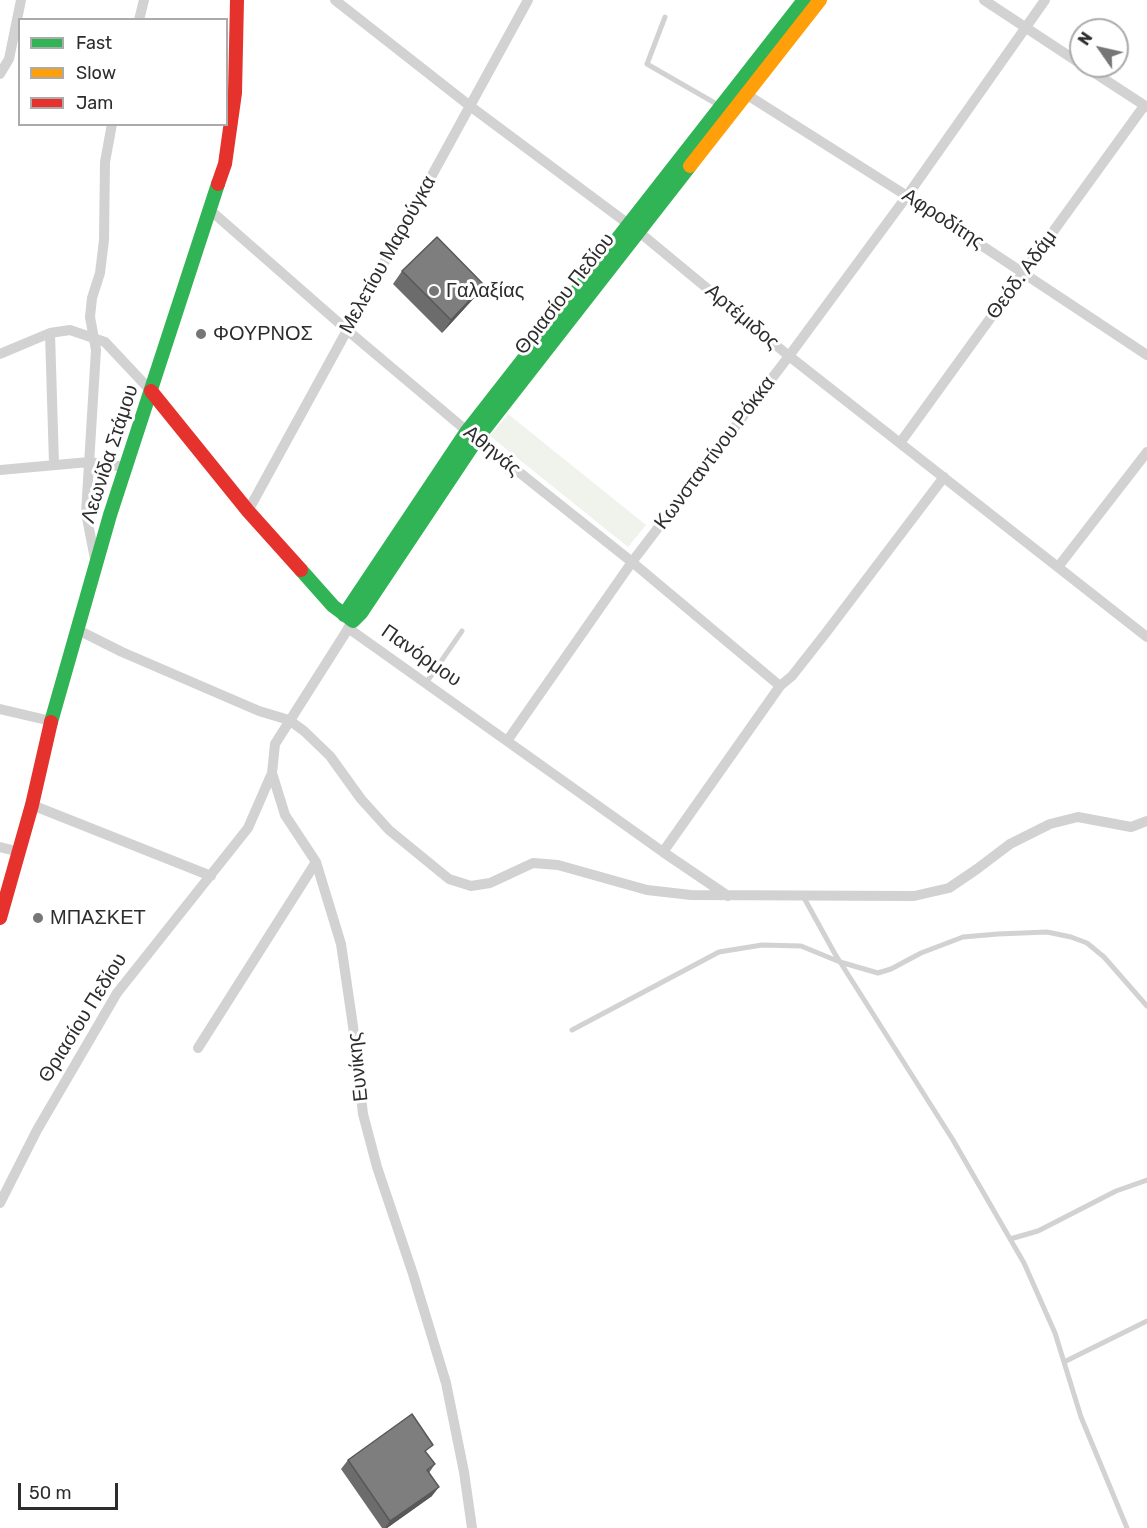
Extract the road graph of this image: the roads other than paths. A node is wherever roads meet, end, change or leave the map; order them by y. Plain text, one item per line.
1 (21, 0) edge
2 (144, 0) edge
3 (237, 0) edge
4 (335, 0) edge
5 (528, 0) edge
6 (804, 0) edge
7 (820, 0) edge
8 (984, 0) edge
9 (1045, 0) edge
10 (665, 17) dead end
11 (140, 18) edge
12 (1028, 23) junction
13 (1069, 55) edge
14 (0, 75) edge
15 (1102, 78) edge
16 (231, 92) edge
17 (741, 92) junction
18 (470, 106) junction
19 (721, 107) junction
20 (1146, 107) edge
21 (112, 126) edge
22 (907, 195) junction
23 (210, 210) junction
24 (634, 228) junction
25 (1024, 273) junction
26 (346, 330) junction
27 (50, 333) junction
28 (93, 338) junction
29 (0, 354) edge
30 (1147, 355) edge
31 (789, 356) junction
32 (151, 391) junction
33 (472, 435) junction
34 (900, 443) junction
35 (1147, 452) edge
36 (89, 462) junction
37 (54, 464) junction
38 (125, 467) junction
39 (0, 470) edge
40 (944, 477) junction
41 (248, 511) junction
42 (632, 562) junction
43 (96, 563) junction
44 (1058, 567) junction
45 (348, 622) junction
46 (76, 629) junction
47 (462, 631) dead end
48 (1147, 637) edge
49 (426, 683) junction
50 (780, 686) junction
51 (0, 710) edge
52 (289, 720) junction
53 (51, 721) junction
54 (507, 741) junction
55 (272, 773) junction
56 (32, 805) junction
57 (1147, 821) edge
58 (0, 846) edge
59 (20, 852) junction
60 (663, 852) junction
61 (316, 862) junction
62 (211, 876) junction
63 (729, 896) junction
64 (804, 896) junction
65 (0, 918) edge
66 (840, 962) junction
67 (1147, 1006) edge
68 (572, 1030) dead end
69 (198, 1048) dead end
70 (1147, 1180) edge
71 (0, 1203) edge
72 (1010, 1239) junction
73 (1147, 1321) edge
74 (1064, 1362) junction
75 (472, 1528) edge
76 (1127, 1528) edge

1 - 14 street
2 - 11 street
3 - 16 main road, Λεωνίδα Στάμου
4 - 18 street, Αρτέμιδος
5 - 18 street, Μελετίου Μαρούγκα
6 - 17 main road, Θριασίου Πεδίου
7 - 17 main road, Θριασίου Πεδίου
8 - 12 street
9 - 12 street, Κωνσταντίνου Ρόκκα
10 - 19 lane
12 - 13 street
12 - 22 street, Κωνσταντίνου Ρόκκα
15 - 20 street
16 - 23 main road, Λεωνίδα Στάμου
17 - 19 main road, Θριασίου Πεδίου
17 - 22 street, Αφροδίτης
17 - 24 main road, Θριασίου Πεδίου
18 - 24 street, Αρτέμιδος
18 - 26 street, Μελετίου Μαρούγκα
19 - 24 main road, Θριασίου Πεδίου
20 - 25 street, Θεόδ. Αδάμ
21 - 28 street
22 - 25 street, Αφροδίτης
22 - 31 street, Κωνσταντίνου Ρόκκα
23 - 26 street, Αθηνάς
23 - 32 main road, Λεωνίδα Στάμου
24 - 31 street, Αρτέμιδος
24 - 33 main road, Θριασίου Πεδίου
25 - 30 street, Αφροδίτης
25 - 34 street, Θεόδ. Αδάμ
26 - 33 street, Αθηνάς
26 - 41 street, Μελετίου Μαρούγκα
27 - 28 street
27 - 29 street
27 - 37 street
28 - 32 street
28 - 36 street
31 - 34 street, Αρτέμιδος
31 - 42 street, Κωνσταντίνου Ρόκκα
32 - 38 main road, Λεωνίδα Στάμου
32 - 41 main road, Πανόρμου
33 - 42 street, Αθηνάς
33 - 45 main road, Θριασίου Πεδίου
34 - 40 street, Αρτέμιδος
35 - 44 street
36 - 37 street
36 - 38 street
36 - 43 street
37 - 39 street
38 - 43 main road, Λεωνίδα Στάμου
40 - 44 street, Αρτέμιδος
40 - 50 street
41 - 45 main road, Πανόρμου
42 - 50 street, Αθηνάς
42 - 54 street, Κωνσταντίνου Ρόκκα
43 - 46 main road, Λεωνίδα Στάμου
44 - 48 street, Αρτέμιδος
45 - 49 street, Πανόρμου
45 - 52 street, Ευνίκης
46 - 52 street
46 - 53 main road, Λεωνίδα Στάμου
47 - 49 lane
49 - 54 street, Πανόρμου
50 - 60 street
51 - 53 street
52 - 55 street, Ευνίκης
52 - 63 street
53 - 56 main road, Λεωνίδα Στάμου
54 - 60 street, Πανόρμου
55 - 61 street, Ευνίκης
55 - 62 street, Θριασίου Πεδίου
56 - 59 main road, Λεωνίδα Στάμου
56 - 62 street
57 - 64 street
58 - 59 street
59 - 65 main road, Λεωνίδα Στάμου
60 - 63 street, Πανόρμου
61 - 69 street
61 - 75 street, Ευνίκης
62 - 71 street, Θριασίου Πεδίου
63 - 64 street
64 - 66 lane
66 - 67 lane
66 - 68 lane
66 - 72 lane
70 - 72 lane
72 - 74 lane
73 - 74 lane
74 - 76 lane

